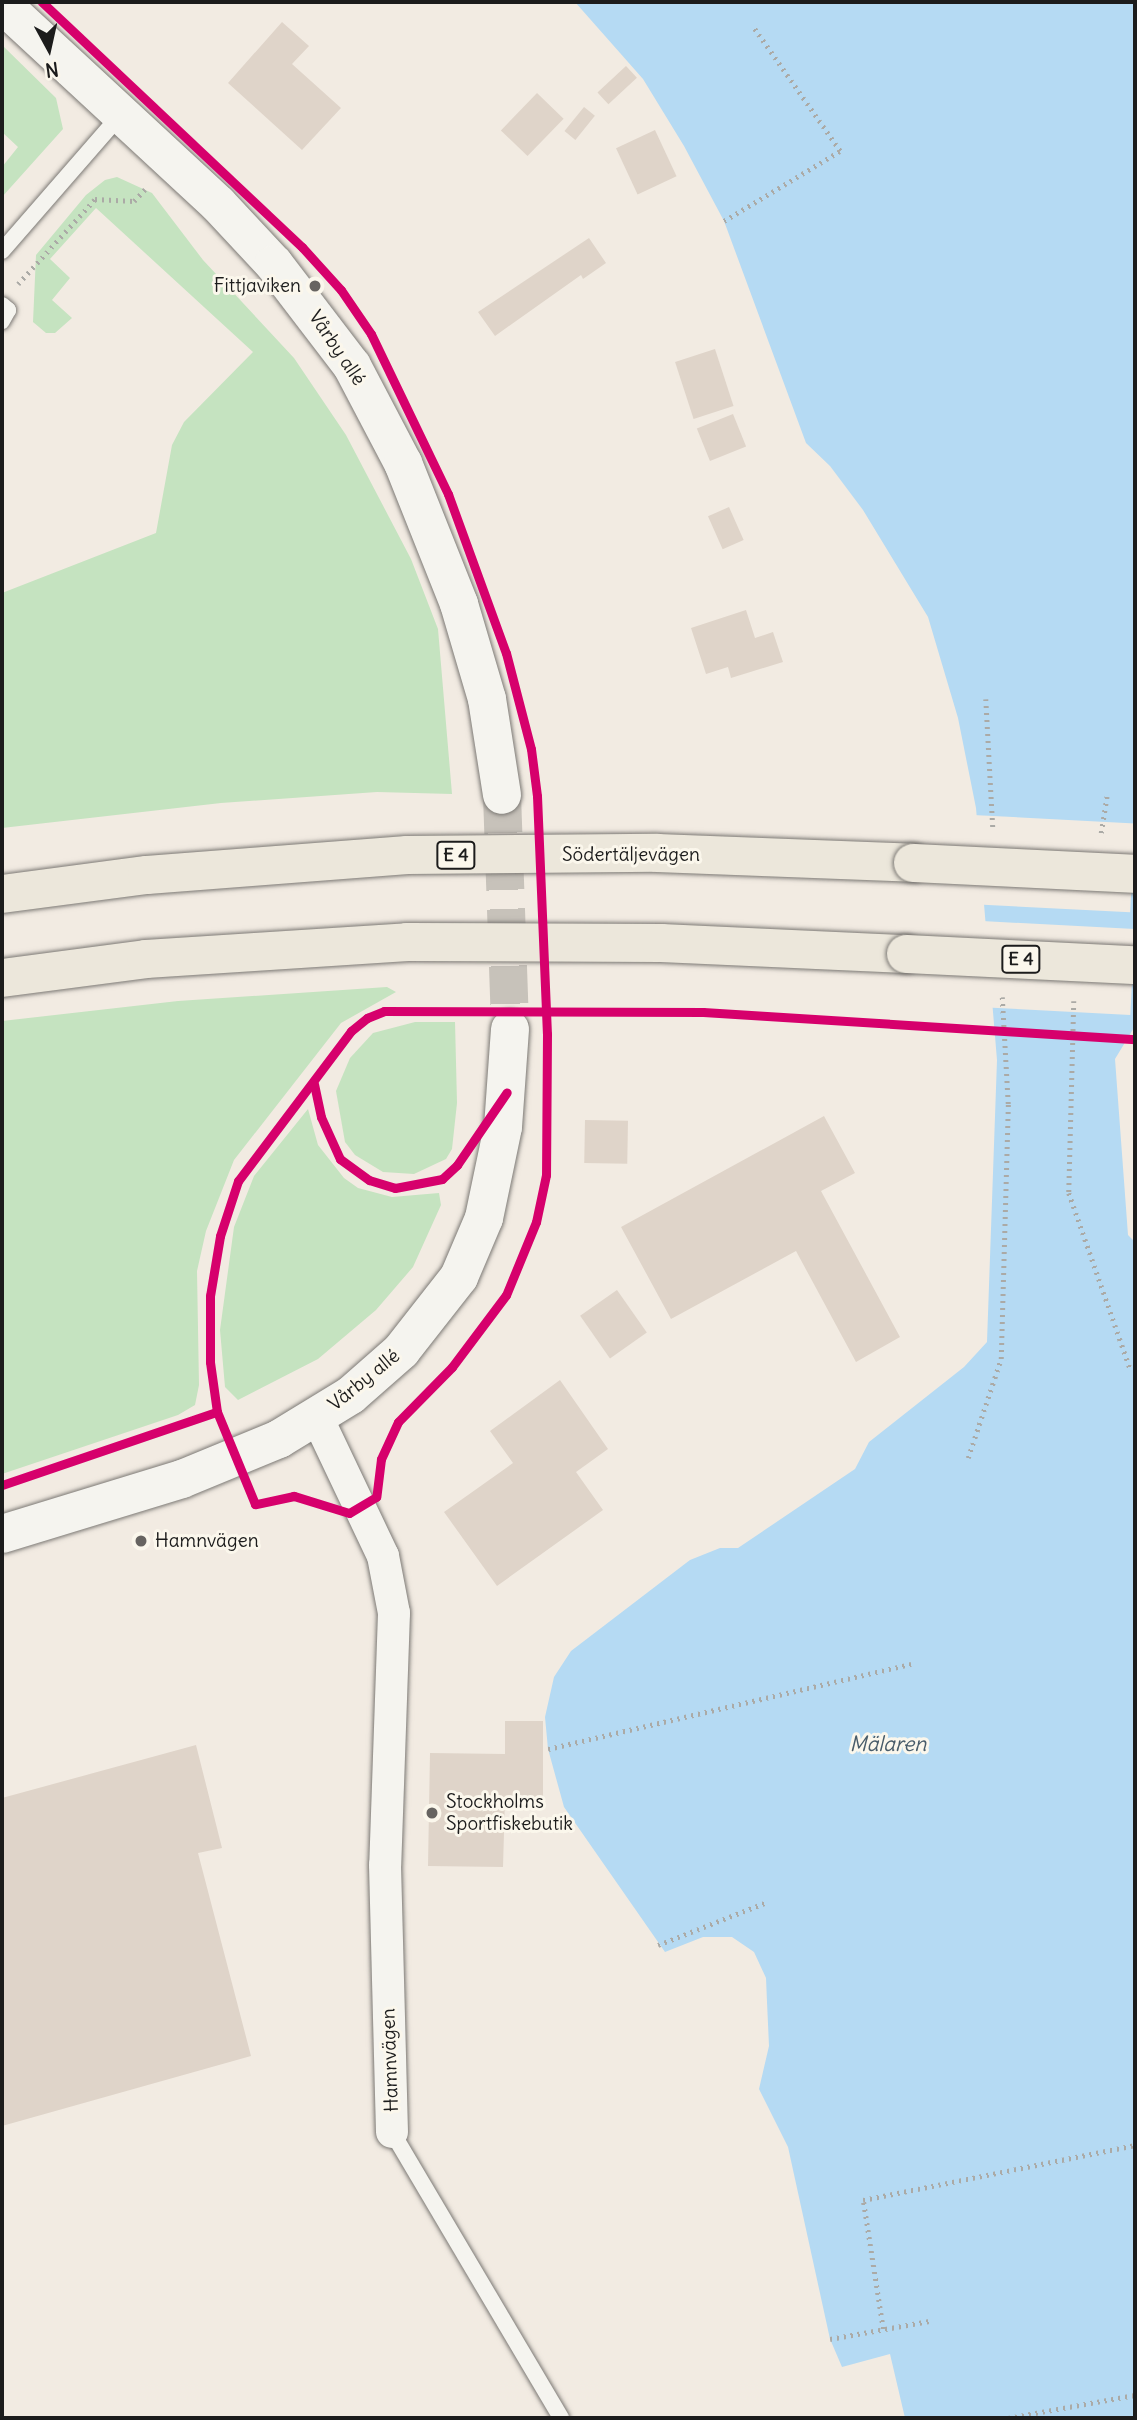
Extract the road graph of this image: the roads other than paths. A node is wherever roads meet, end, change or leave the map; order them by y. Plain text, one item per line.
1 (2, 4) edge
2 (122, 113) junction
3 (2, 251) edge
4 (6, 298) edge
5 (2, 321) edge
6 (502, 795) tunnel mouth
7 (1135, 874) edge
8 (2, 894) edge
9 (1135, 965) edge
10 (2, 978) edge
11 (510, 1029) tunnel mouth
12 (317, 1417) junction
13 (2, 1534) edge
14 (392, 2132) joint
15 (561, 2418) edge

1 - 2 street, Vårby allé
2 - 3 lane
2 - 6 street, Vårby allé
4 - 5 lane
7 - 8 highway, Södertäljevägen / E 4, bridge
9 - 10 highway, E 4, bridge
11 - 12 street, Vårby allé
12 - 13 street, Vårby allé
12 - 14 street, Hamnvägen
14 - 15 lane

